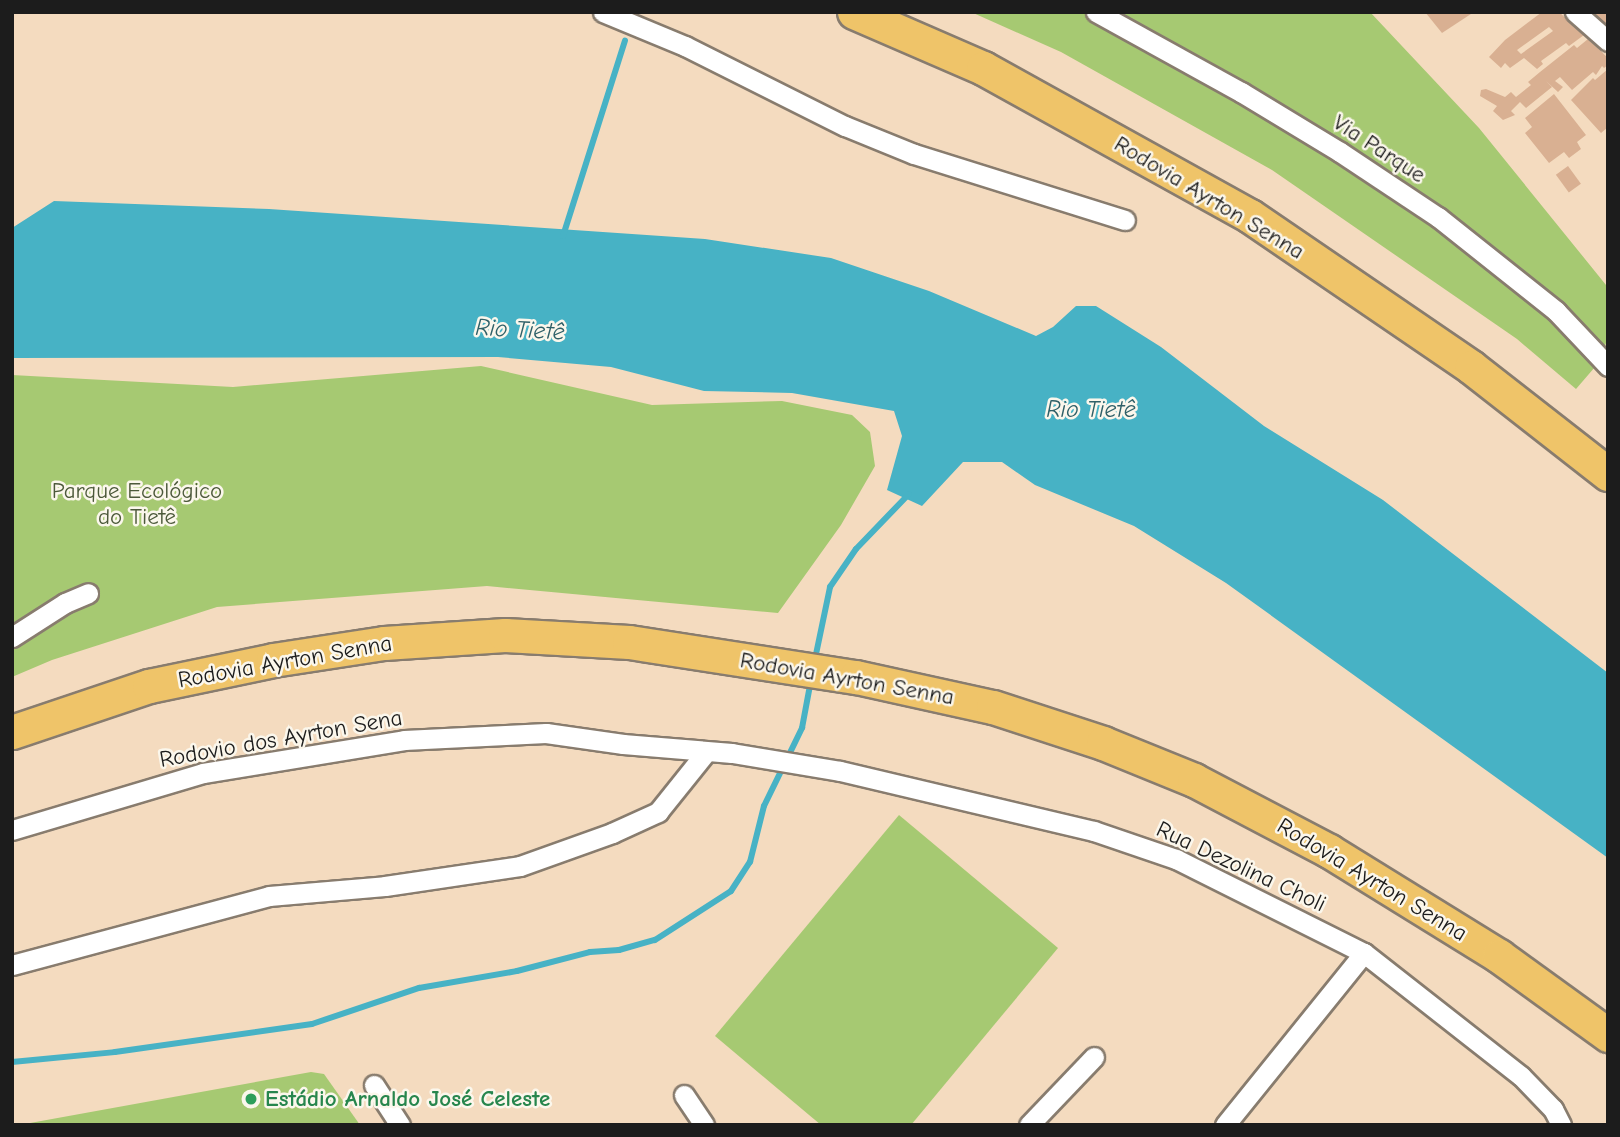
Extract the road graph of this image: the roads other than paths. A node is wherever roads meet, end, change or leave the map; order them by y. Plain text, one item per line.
1 (603, 12) edge
2 (854, 12) edge
3 (1096, 12) edge
4 (1575, 12) edge
5 (1608, 41) edge
6 (1125, 220) dead end
7 (1608, 366) edge
8 (1608, 474) edge
9 (88, 593) dead end
10 (12, 636) edge
11 (12, 732) edge
12 (706, 752) junction
13 (733, 753) joint
14 (12, 830) edge
15 (1364, 953) junction
16 (12, 965) edge
17 (1608, 1035) edge
18 (1094, 1057) dead end
19 (374, 1086) dead end
20 (684, 1095) dead end
21 (400, 1125) edge
22 (704, 1125) edge
23 (1029, 1125) edge
24 (1225, 1125) edge
25 (1561, 1125) edge

1 - 6 street
2 - 8 highway, Rodovia Ayrton Senna
3 - 7 street, Via Parque
4 - 5 street
9 - 10 street
11 - 17 highway, Rodovia Ayrton Senna
12 - 13 street, Rodovio dos Ayrton Sena
12 - 14 street, Rodovio dos Ayrton Sena
12 - 16 street
13 - 15 street, Rua Dezolina Choli
15 - 24 street
15 - 25 street, Rua Dezolina Choli
18 - 23 street
19 - 21 street
20 - 22 street

